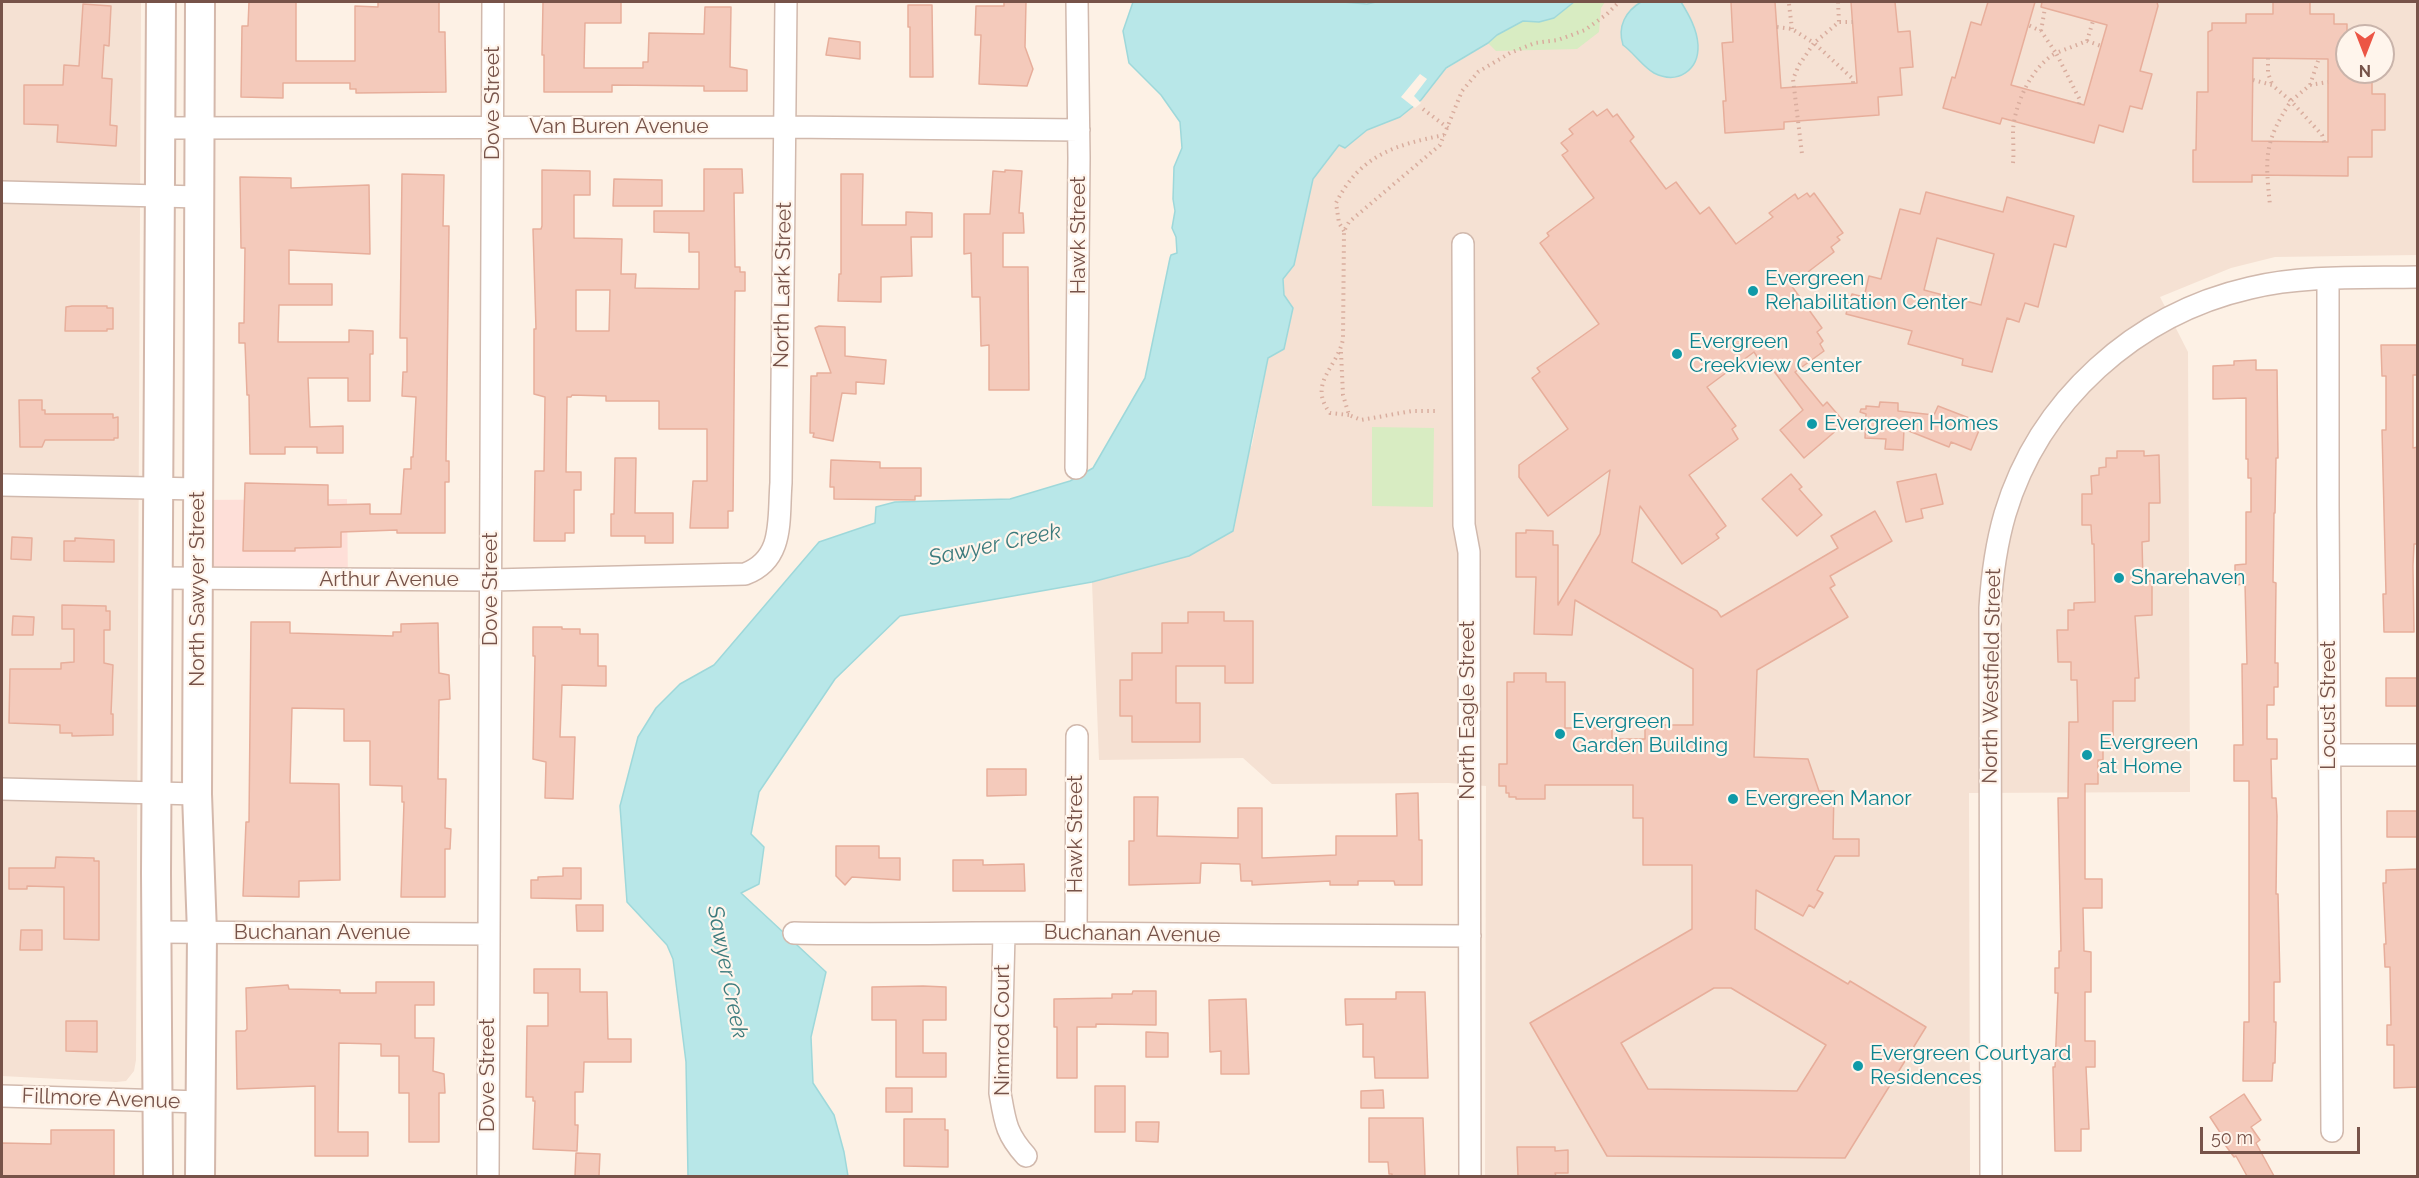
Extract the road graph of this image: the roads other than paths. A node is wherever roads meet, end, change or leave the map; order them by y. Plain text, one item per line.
1 (161, 2) edge
2 (200, 2) edge
3 (493, 2) edge
4 (786, 2) edge
5 (1077, 2) edge
6 (786, 127) junction
7 (159, 128) junction
8 (493, 128) junction
9 (200, 129) junction
10 (1079, 130) junction
11 (2, 192) edge
12 (160, 196) junction
13 (199, 197) junction
14 (1463, 244) dead end
15 (2418, 277) edge
16 (2328, 279) junction
17 (1076, 468) dead end
18 (2, 485) edge
19 (157, 488) junction
20 (198, 489) junction
21 (763, 565) joint
22 (158, 578) junction
23 (198, 579) junction
24 (492, 580) junction
25 (1077, 736) dead end
26 (2330, 755) junction
27 (2418, 755) edge
28 (2, 789) edge
29 (157, 793) junction
30 (197, 794) junction
31 (156, 932) junction
32 (202, 933) junction
33 (794, 933) dead end
34 (1076, 933) junction
35 (489, 934) junction
36 (1004, 934) junction
37 (1470, 936) junction
38 (2, 1096) edge
39 (159, 1101) junction
40 (201, 1102) junction
41 (2332, 1131) dead end
42 (1026, 1156) dead end
43 (158, 1176) edge
44 (200, 1176) edge
45 (488, 1176) edge
46 (1470, 1176) edge
47 (1991, 1176) edge

1 - 7 street, North Sawyer Street
2 - 9 street, North Sawyer Street
3 - 8 street, Dove Street
4 - 6 street, North Lark Street
5 - 10 street, Hawk Street
6 - 8 street, Van Buren Avenue
6 - 10 street, Van Buren Avenue
6 - 21 street, North Lark Street
7 - 9 street, Van Buren Avenue
7 - 12 street, North Sawyer Street
8 - 9 street, Van Buren Avenue
8 - 24 street, Dove Street
9 - 13 street, North Sawyer Street
10 - 17 street, Hawk Street
11 - 12 street
12 - 13 street
12 - 19 street, North Sawyer Street
13 - 20 street, North Sawyer Street
14 - 37 street, North Eagle Street
15 - 16 street, North Westfield Street
16 - 26 street, Locust Street
16 - 47 street, North Westfield Street
18 - 19 street
19 - 20 street
19 - 22 street, North Sawyer Street
20 - 23 street, North Sawyer Street
21 - 24 street, Arthur Avenue
22 - 23 street, Arthur Avenue
22 - 29 street, North Sawyer Street
23 - 24 street, Arthur Avenue
23 - 30 street, North Sawyer Street
24 - 35 street, Dove Street
25 - 34 street, Hawk Street
26 - 27 street
26 - 41 street, Locust Street
28 - 29 street
29 - 30 street
29 - 31 street, North Sawyer Street
30 - 32 street, North Sawyer Street
31 - 32 street, Buchanan Avenue
31 - 39 street, North Sawyer Street
32 - 35 street, Buchanan Avenue
32 - 40 street, North Sawyer Street
33 - 36 street, Buchanan Avenue
34 - 36 street, Buchanan Avenue
34 - 37 street, Buchanan Avenue
35 - 45 street, Dove Street
36 - 42 street, Nimrod Court
37 - 46 street, North Eagle Street
38 - 39 street, Fillmore Avenue
39 - 40 street, Fillmore Avenue
39 - 43 street, North Sawyer Street
40 - 44 street, North Sawyer Street

